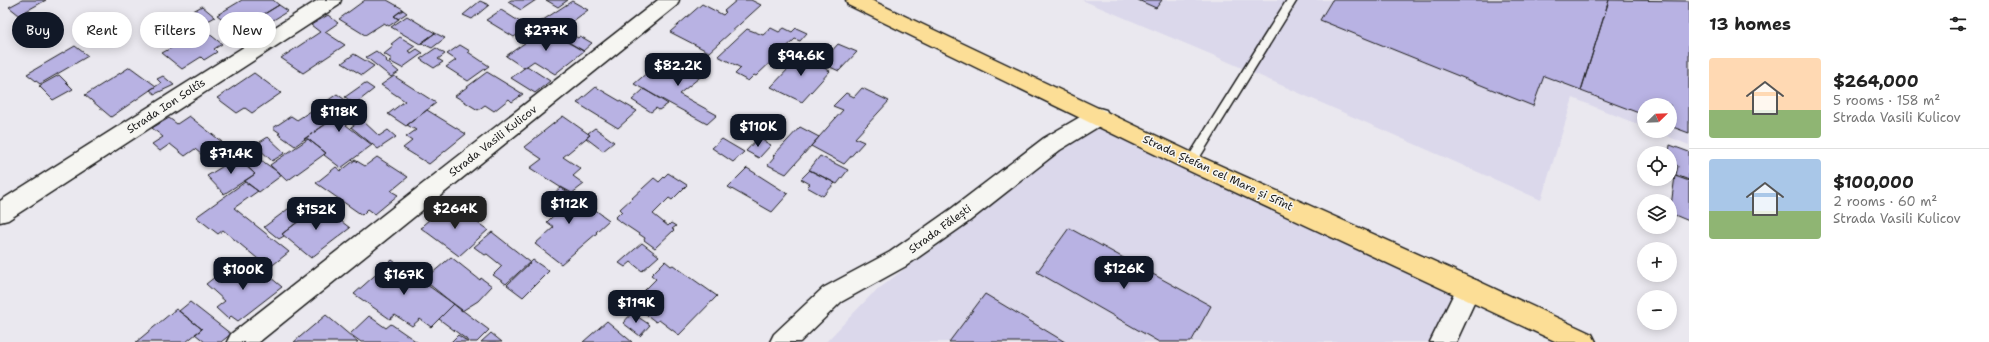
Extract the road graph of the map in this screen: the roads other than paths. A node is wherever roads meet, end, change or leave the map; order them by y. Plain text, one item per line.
1 (332, 0) edge
2 (670, 0) edge
3 (855, 0) edge
4 (1292, 0) edge
5 (1099, 116) junction
6 (1191, 162) junction
7 (0, 212) edge
8 (1469, 288) junction
9 (240, 342) edge
10 (783, 342) edge
11 (1443, 342) edge
12 (1583, 342) edge

1 - 7 street, Strada Ion Soltîs
2 - 9 street, Strada Vasili Kulicov
3 - 5 main road, Strada Ștefan cel Mare și Sfînt
4 - 6 lane
5 - 6 main road, Strada Ștefan cel Mare și Sfînt
5 - 10 street, Strada Fălești
6 - 8 main road, Strada Ștefan cel Mare și Sfînt
8 - 11 street
8 - 12 main road, Strada Ștefan cel Mare și Sfînt

